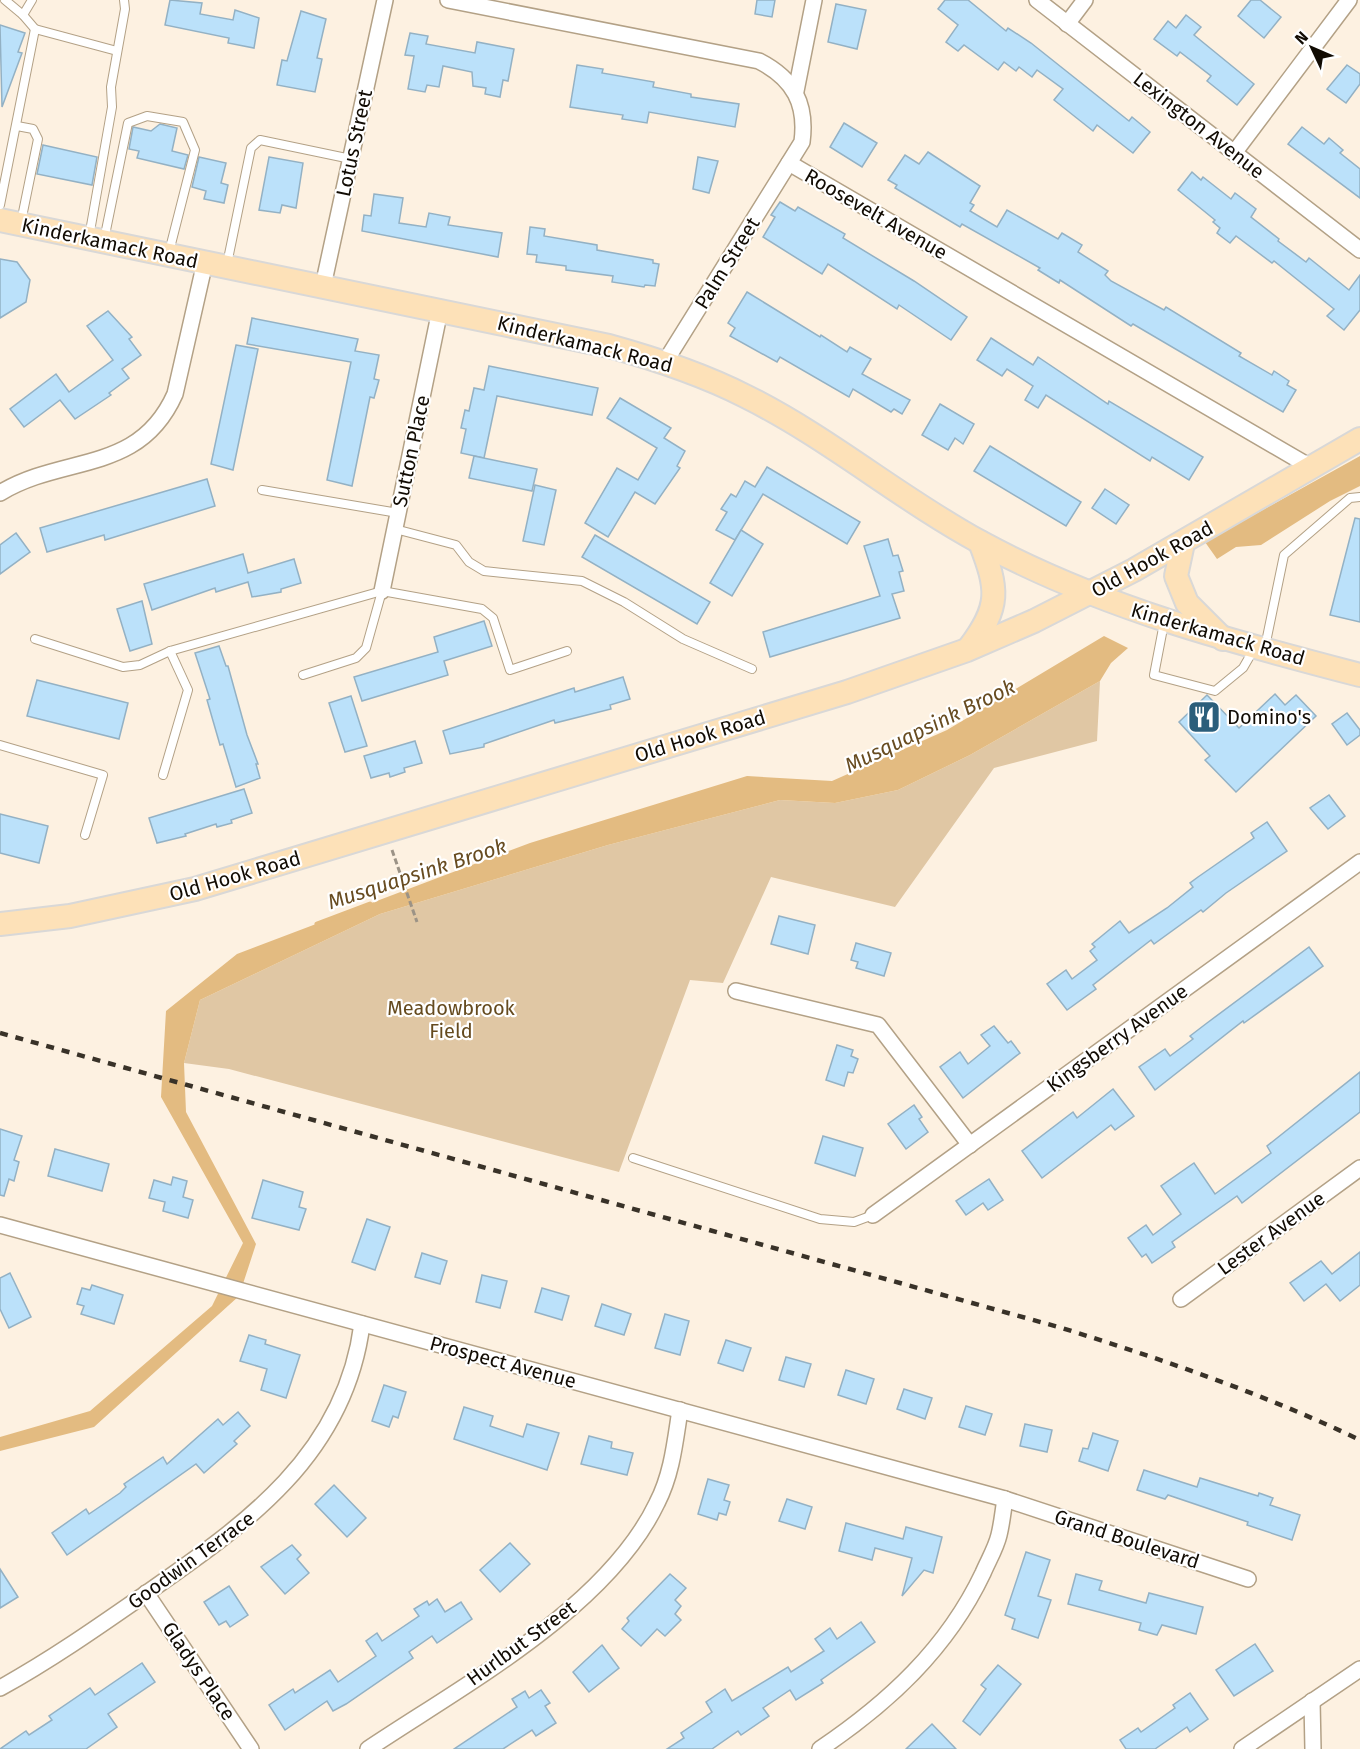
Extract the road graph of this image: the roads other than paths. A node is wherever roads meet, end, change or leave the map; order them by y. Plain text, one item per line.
1 (5, 0) edge
2 (32, 0) edge
3 (124, 0) edge
4 (386, 0) edge
5 (448, 0) edge
6 (814, 0) edge
7 (1037, 0) edge
8 (1085, 0) edge
9 (1348, 0) edge
10 (23, 15) junction
11 (1067, 24) junction
12 (35, 29) junction
13 (117, 51) junction
14 (796, 91) junction
15 (17, 126) junction
16 (1234, 153) junction
17 (351, 159) junction
18 (789, 163) junction
19 (0, 205) edge
20 (10, 222) edge
21 (96, 240) junction
22 (1360, 250) edge
23 (169, 255) junction
24 (216, 264) junction
25 (323, 286) junction
26 (440, 310) junction
27 (665, 362) junction
28 (1360, 440) edge
29 (1314, 469) junction
30 (262, 490) dead end
31 (0, 493) edge
32 (1360, 497) edge
33 (398, 513) junction
34 (395, 529) junction
35 (980, 542) junction
36 (1183, 543) junction
37 (382, 591) junction
38 (1089, 594) junction
39 (1165, 622) junction
40 (35, 639) dead end
41 (1224, 640) junction
42 (1259, 649) junction
43 (967, 650) junction
44 (170, 651) junction
45 (567, 651) dead end
46 (752, 669) dead end
47 (303, 675) dead end
48 (1360, 675) edge
49 (0, 746) edge
50 (164, 775) dead end
51 (85, 835) dead end
52 (1360, 861) edge
53 (0, 924) edge
54 (736, 991) dead end
55 (970, 1145) junction
56 (633, 1158) dead end
57 (1360, 1168) edge
58 (873, 1215) joint
59 (0, 1225) edge
60 (1181, 1299) dead end
61 (362, 1324) junction
62 (680, 1410) junction
63 (1005, 1499) junction
64 (1248, 1579) dead end
65 (146, 1593) junction
66 (1360, 1669) edge
67 (0, 1688) edge
68 (1312, 1701) junction
69 (251, 1749) edge
70 (368, 1749) edge
71 (820, 1749) edge
72 (1242, 1749) edge
73 (1312, 1749) edge

1 - 10 lane
2 - 10 lane
3 - 13 lane
4 - 17 street, Lotus Street
5 - 14 street, Roosevelt Avenue
6 - 14 street
7 - 11 street, Lexington Avenue
8 - 11 street
9 - 16 street
10 - 12 lane
11 - 16 street, Lexington Avenue
12 - 13 lane
12 - 15 lane
13 - 21 lane
14 - 18 street, Roosevelt Avenue
15 - 19 lane
15 - 20 lane
16 - 22 street, Lexington Avenue
17 - 24 lane
17 - 25 street, Lotus Street
18 - 27 street, Palm Street
18 - 29 street, Roosevelt Avenue
20 - 21 main road, Kinderkamack Road
21 - 23 main road, Kinderkamack Road
21 - 23 lane
23 - 24 main road, Kinderkamack Road
24 - 25 main road, Kinderkamack Road
24 - 31 street
25 - 26 main road, Kinderkamack Road
26 - 27 main road, Kinderkamack Road
26 - 33 street, Sutton Place
27 - 35 main road, Kinderkamack Road
28 - 29 main road, Old Hook Road
29 - 36 main road, Old Hook Road
30 - 33 lane
32 - 42 lane
33 - 34 street, Sutton Place
34 - 37 street, Sutton Place
34 - 46 lane
35 - 38 main road, Kinderkamack Road
35 - 43 main road
36 - 38 main road, Old Hook Road
36 - 41 main road
37 - 44 lane
37 - 45 lane
37 - 47 lane
38 - 39 main road, Kinderkamack Road
38 - 43 main road, Old Hook Road
39 - 41 main road, Kinderkamack Road
39 - 42 lane
40 - 44 lane
41 - 42 main road, Kinderkamack Road
42 - 48 main road, Kinderkamack Road
43 - 53 main road, Old Hook Road
44 - 50 lane
49 - 51 lane
52 - 55 street, Kingsberry Avenue
54 - 55 street
55 - 58 street, Kingsberry Avenue
56 - 58 lane
57 - 60 street, Lester Avenue
59 - 61 street, Prospect Avenue
61 - 62 street, Prospect Avenue
61 - 65 street, Goodwin Terrace
62 - 63 street, Prospect Avenue
62 - 70 street, Hurlbut Street
63 - 64 street, Grand Boulevard
63 - 71 street
65 - 67 street, Goodwin Terrace
65 - 69 street, Gladys Place
66 - 68 street
68 - 72 street
68 - 73 street

